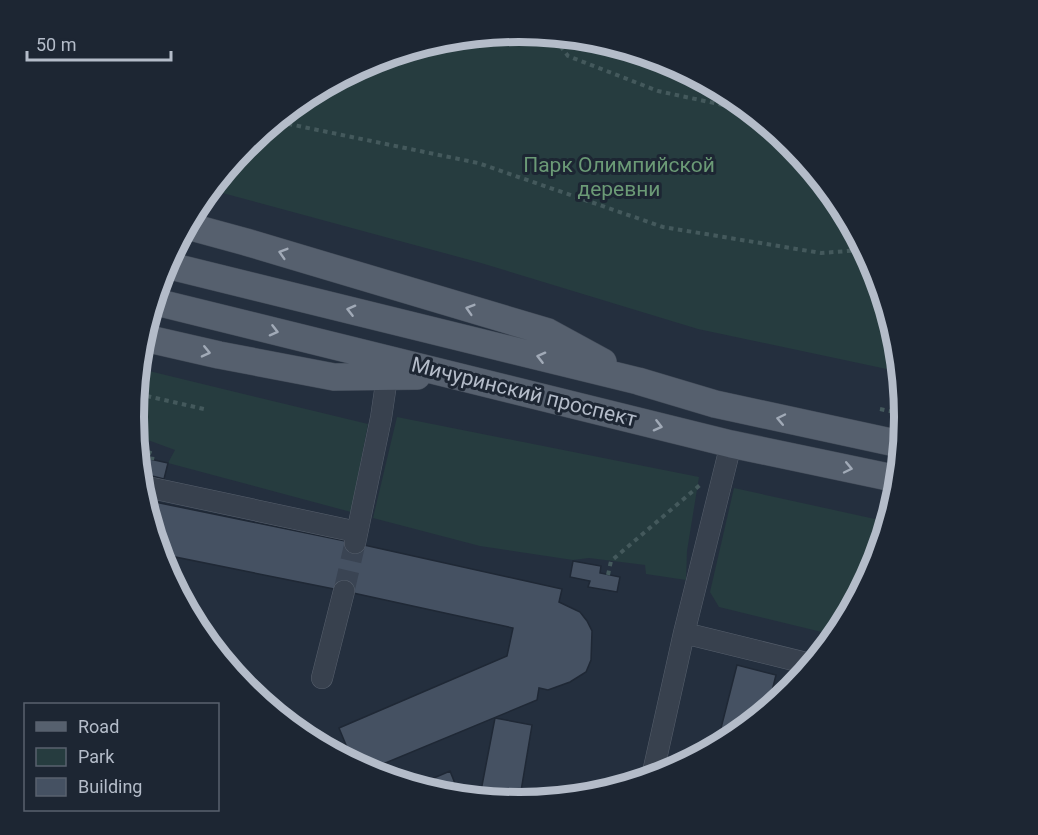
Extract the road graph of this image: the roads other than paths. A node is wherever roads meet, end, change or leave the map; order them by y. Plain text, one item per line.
1 (195, 228) edge
2 (175, 267) edge
3 (161, 303) edge
4 (152, 340) edge
5 (387, 376) junction
6 (459, 376) junction
7 (638, 381) junction
8 (894, 443) edge
9 (731, 444) junction
10 (889, 477) edge
11 (150, 488) edge
12 (344, 591) tunnel mouth
13 (684, 633) junction
14 (803, 662) edge
15 (322, 678) dead end
16 (653, 768) edge

7 -> 1 main road
7 -> 2 main road, Мичуринский проспект
3 -> 6 main road, Мичуринский проспект
4 -> 5 main road
5 - 6 main road
5 - 11 lane
6 -> 9 main road, Мичуринский проспект
8 -> 7 main road, Мичуринский проспект
9 -> 10 main road, Мичуринский проспект
9 - 13 lane
12 - 15 lane
13 - 14 lane
13 - 16 lane

